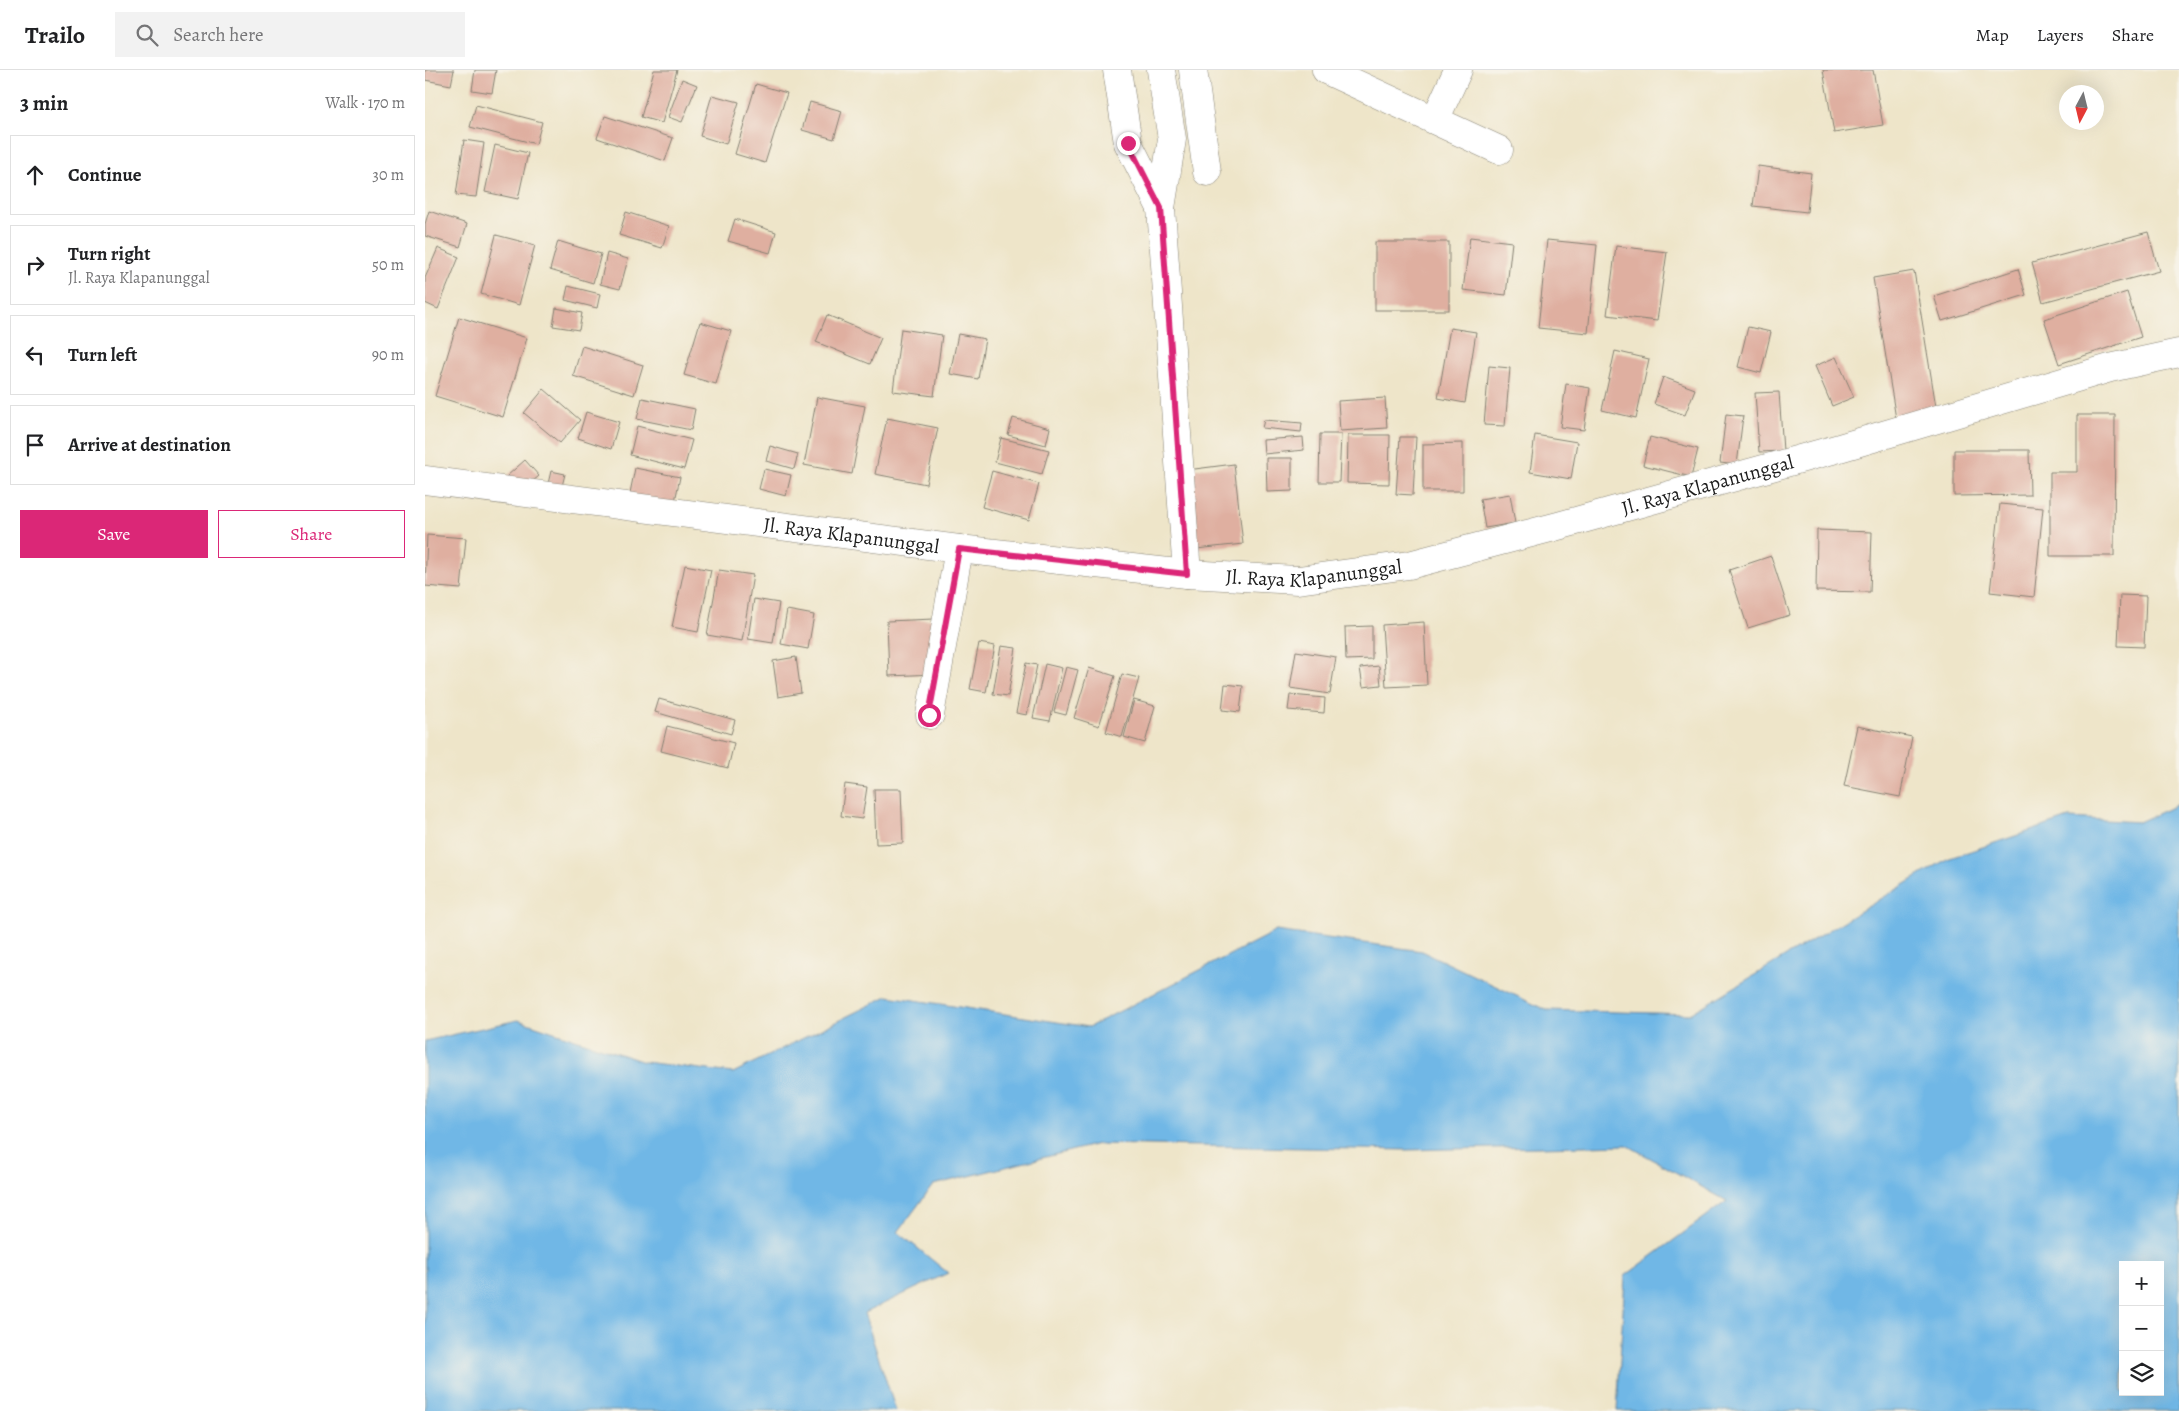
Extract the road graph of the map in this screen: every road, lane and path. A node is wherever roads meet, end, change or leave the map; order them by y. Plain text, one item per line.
1 (1117, 70) edge
2 (1161, 70) edge
3 (1193, 70) edge
4 (1326, 70) edge
5 (1457, 70) edge
6 (1435, 120) junction
7 (1499, 150) dead end
8 (1207, 172) dead end
9 (1161, 208) junction
10 (2179, 353) edge
11 (425, 480) edge
12 (959, 549) junction
13 (1187, 574) junction
14 (929, 715) dead end

1 - 9 street
2 - 9 street
3 - 8 street
4 - 6 street
5 - 6 street
6 - 7 street
9 - 13 street
10 - 13 street, Jl. Raya Klapanunggal
11 - 12 street, Jl. Raya Klapanunggal
12 - 13 street, Jl. Raya Klapanunggal
12 - 14 street

